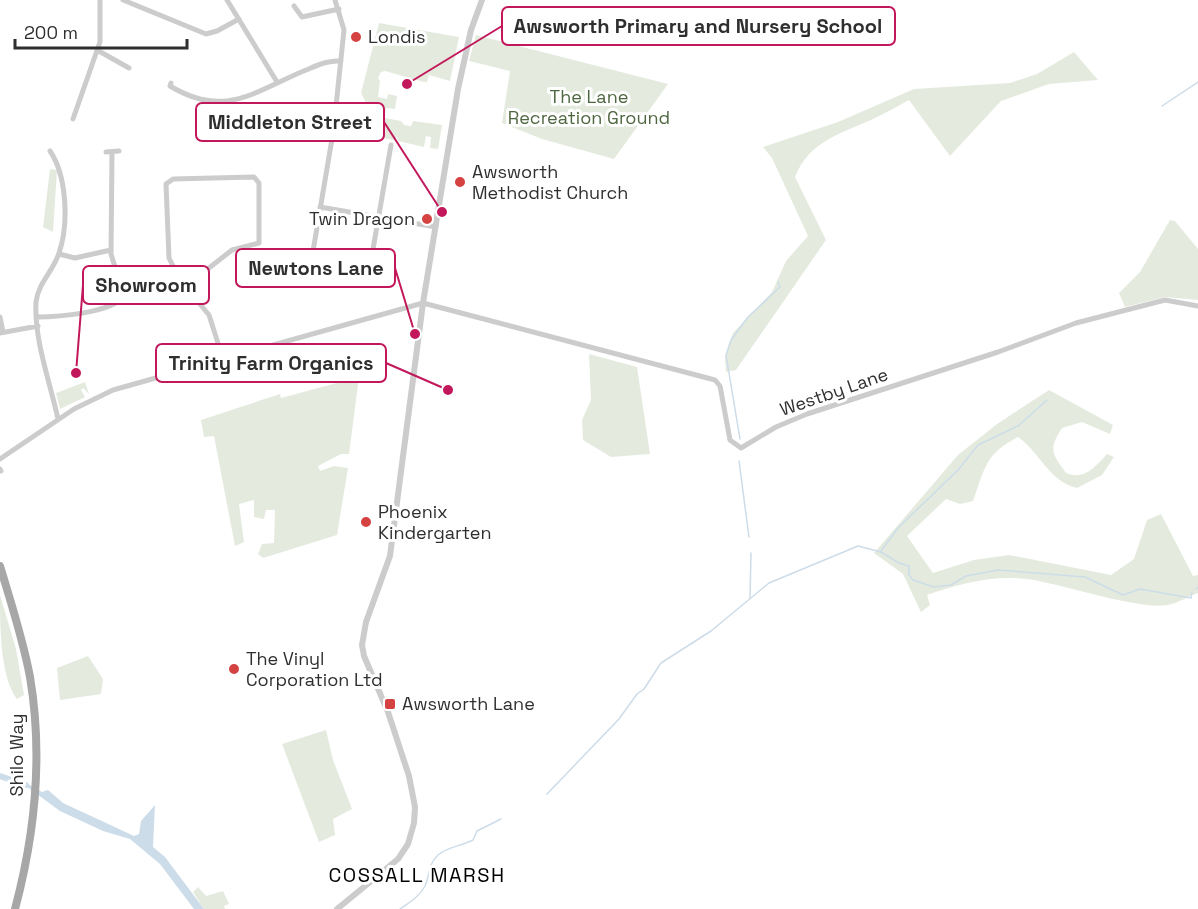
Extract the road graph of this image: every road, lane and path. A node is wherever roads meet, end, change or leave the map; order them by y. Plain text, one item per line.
1 (100, 0) edge
2 (123, 0) edge
3 (227, 0) edge
4 (334, 0) edge
5 (482, 0) edge
6 (294, 6) dead end
7 (339, 9) junction
8 (238, 19) junction
9 (97, 50) junction
10 (341, 61) junction
11 (129, 68) dead end
12 (277, 82) junction
13 (171, 83) dead end
14 (73, 119) dead end
15 (334, 124) dead end
16 (333, 133) dead end
17 (391, 145) dead end
18 (50, 151) dead end
19 (112, 152) dead end
20 (389, 157) junction
21 (396, 158) dead end
22 (320, 207) junction
23 (379, 217) junction
24 (436, 227) junction
25 (111, 250) junction
26 (59, 254) junction
27 (310, 269) dead end
28 (367, 284) dead end
29 (186, 286) junction
30 (423, 303) junction
31 (1198, 306) edge
32 (0, 317) edge
33 (37, 317) junction
34 (38, 326) junction
35 (2, 333) edge
36 (222, 359) junction
37 (58, 419) junction
38 (0, 459) edge
39 (0, 566) edge
40 (15, 909) edge
41 (337, 909) edge

1 - 9 street
2 - 8 street
3 - 8 street
4 - 7 street
5 - 24 street
6 - 7 street
7 - 10 street
8 - 12 street
9 - 11 street
9 - 14 street
10 - 12 street
10 - 15 street
12 - 13 street
16 - 22 street
17 - 20 street
18 - 26 street
19 - 25 street
20 - 21 street
20 - 23 street
22 - 23 street
22 - 27 street
23 - 24 street
23 - 28 street
24 - 30 street
25 - 26 street
25 - 33 street
26 - 33 street
29 - 29 street
29 - 36 street
30 - 31 street, Westby Lane
30 - 36 street
30 - 41 street
32 - 35 street
33 - 34 street
34 - 35 street
34 - 37 street
36 - 37 street
37 - 38 street
39 - 40 main road, Shilo Way

